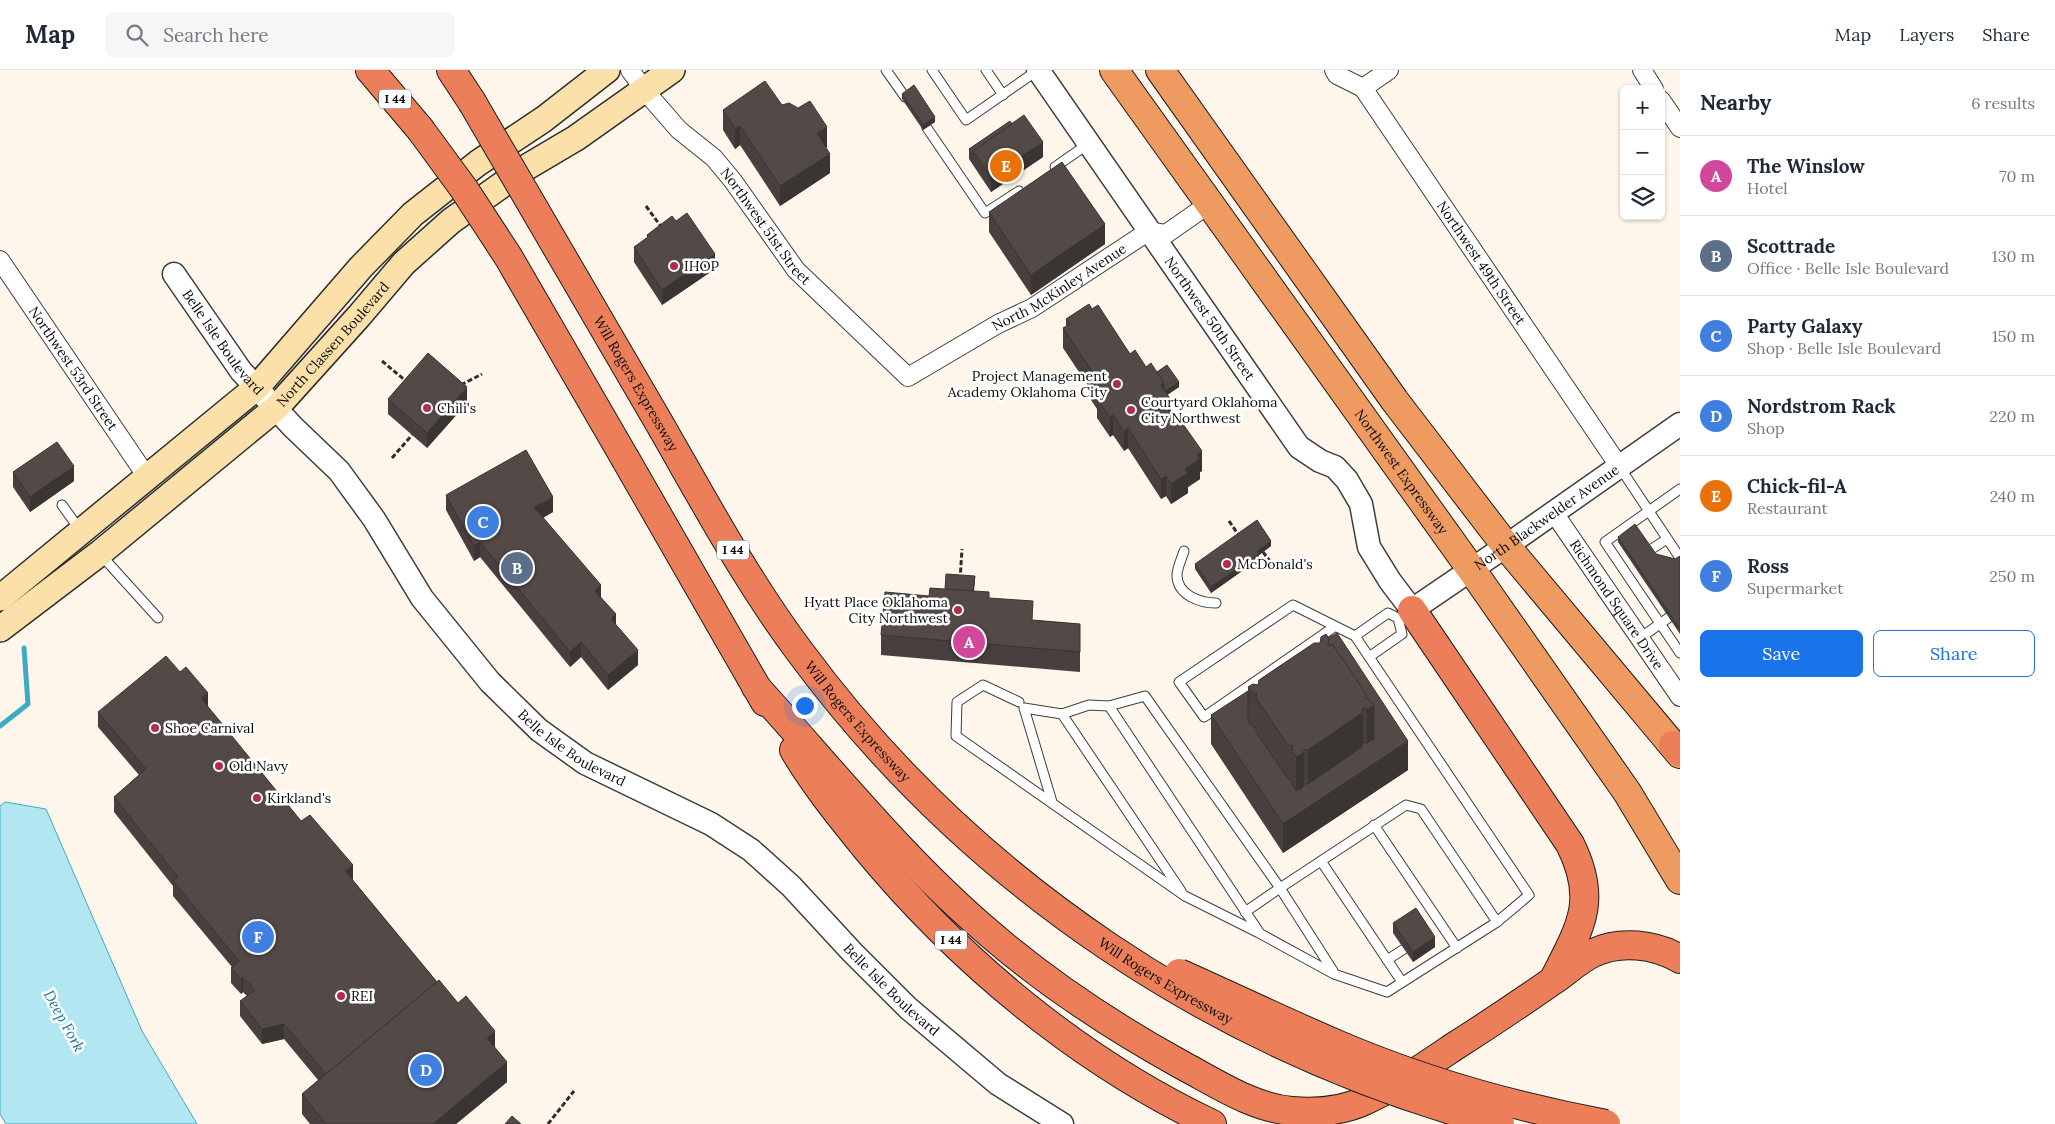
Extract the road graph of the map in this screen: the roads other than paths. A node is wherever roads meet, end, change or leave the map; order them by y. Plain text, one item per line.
1 (370, 70) edge
2 (451, 70) edge
3 (607, 70) edge
4 (630, 70) edge
5 (672, 70) edge
6 (886, 70) edge
7 (932, 70) edge
8 (986, 70) edge
9 (1038, 70) edge
10 (1114, 70) edge
11 (1160, 70) edge
12 (1334, 70) edge
13 (1389, 70) edge
14 (1642, 70) edge
15 (1651, 85) edge
16 (1363, 88) junction
17 (645, 91) junction
18 (1003, 94) junction
19 (905, 96) edge
20 (1665, 106) edge
21 (927, 128) edge
22 (1680, 128) edge
23 (1088, 144) junction
24 (1055, 167) edge
25 (1019, 191) edge
26 (1209, 204) junction
27 (1149, 231) junction
28 (0, 260) edge
29 (174, 274) dead end
30 (5, 280) edge
31 (908, 377) joint
32 (257, 387) junction
33 (276, 408) junction
34 (1680, 424) edge
35 (1619, 466) junction
36 (148, 477) junction
37 (1680, 489) edge
38 (62, 505) dead end
39 (1554, 512) junction
40 (1648, 512) junction
41 (82, 532) junction
42 (1667, 539) junction
43 (1506, 546) junction
44 (1650, 550) edge
45 (1184, 551) dead end
46 (100, 554) junction
47 (1679, 556) edge
48 (1669, 560) edge
49 (1634, 562) edge
50 (1471, 569) junction
51 (1623, 569) junction
52 (0, 598) edge
53 (1216, 603) dead end
54 (1405, 614) junction
55 (1671, 616) edge
56 (158, 618) dead end
57 (1660, 624) junction
58 (1334, 626) junction
59 (0, 629) edge
60 (1355, 636) junction
61 (1640, 638) junction
62 (1680, 652) edge
63 (1369, 656) junction
64 (756, 687) junction
65 (1680, 697) edge
66 (1019, 702) dead end
67 (1109, 706) junction
68 (1062, 714) junction
69 (1678, 750) edge
70 (1052, 802) junction
71 (1374, 825) junction
72 (1320, 860) junction
73 (1680, 880) edge
74 (1280, 888) junction
75 (1185, 896) junction
76 (1246, 912) junction
77 (1497, 922) junction
78 (1082, 929) junction
79 (1259, 933) junction
80 (1404, 948) edge
81 (1458, 948) junction
82 (1680, 959) edge
83 (1387, 960) junction
84 (1334, 974) junction
85 (1553, 981) junction
86 (1402, 982) junction
87 (1062, 1124) edge
88 (1212, 1124) edge
89 (1500, 1124) edge
90 (1606, 1124) edge

1 - 64 highway, I 44, bridge
2 - 78 highway, Will Rogers Expressway / I 44, bridge
3 - 32 main road, North Classen Boulevard
4 - 17 street, Northwest 51st Street
5 - 17 main road, North Classen Boulevard
6 - 19 lane
7 - 18 lane
8 - 18 lane
9 - 18 lane
9 - 23 street, Northwest 50th Street
10 - 26 highway, Northwest Expressway
11 - 43 highway
12 - 16 street, Northwest 49th Street
13 - 16 street
14 - 15 street
16 - 35 street, Northwest 49th Street
17 - 31 street, Northwest 51st Street
17 - 33 main road, North Classen Boulevard
20 - 22 street
21 - 25 lane
23 - 24 lane
23 - 27 street, Northwest 50th Street
26 - 27 street, North McKinley Avenue
26 - 50 highway, Northwest Expressway
27 - 31 street, North McKinley Avenue
27 - 54 street, Northwest 50th Street
28 - 30 street, Northwest 53rd Street
29 - 32 street, Belle Isle Boulevard
30 - 36 street, Northwest 53rd Street
32 - 33 street, Belle Isle Boulevard
32 - 36 main road, North Classen Boulevard
33 - 46 main road, North Classen Boulevard
33 - 87 street, Belle Isle Boulevard
34 - 35 street, North Blackwelder Avenue
35 - 39 street, North Blackwelder Avenue
35 - 40 lane
36 - 41 main road, North Classen Boulevard
37 - 40 lane
38 - 41 lane
39 - 43 street, North Blackwelder Avenue
39 - 61 street, Richmond Square Drive
40 - 42 lane
40 - 51 lane
41 - 46 main road
41 - 52 main road, North Classen Boulevard
42 - 44 lane
42 - 47 lane
43 - 50 street, North Blackwelder Avenue
43 - 69 highway
45 - 53 lane
46 - 56 lane
46 - 59 main road, North Classen Boulevard
47 - 48 lane
49 - 51 lane
50 - 54 street, North Blackwelder Avenue
50 - 73 highway, Northwest Expressway
51 - 57 lane
54 - 60 lane
54 - 63 lane
54 - 85 highway
55 - 57 lane
57 - 61 lane
57 - 62 lane
58 - 58 lane
58 - 60 lane
60 - 63 lane
61 - 65 street, Richmond Square Drive
63 - 77 lane
64 - 85 highway
64 - 88 highway, I 44
66 - 70 lane
67 - 68 lane
67 - 74 lane
67 - 76 lane
68 - 70 lane
68 - 75 lane
70 - 75 lane
71 - 72 lane
71 - 77 lane
71 - 81 lane
72 - 74 lane
72 - 83 lane
74 - 76 lane
74 - 84 lane
75 - 79 lane
76 - 79 lane
77 - 81 lane
78 - 89 highway, Will Rogers Expressway / I 44, bridge
78 - 90 highway, bridge
79 - 84 lane
80 - 83 lane
81 - 86 lane
82 - 85 highway
83 - 86 lane
84 - 86 lane

